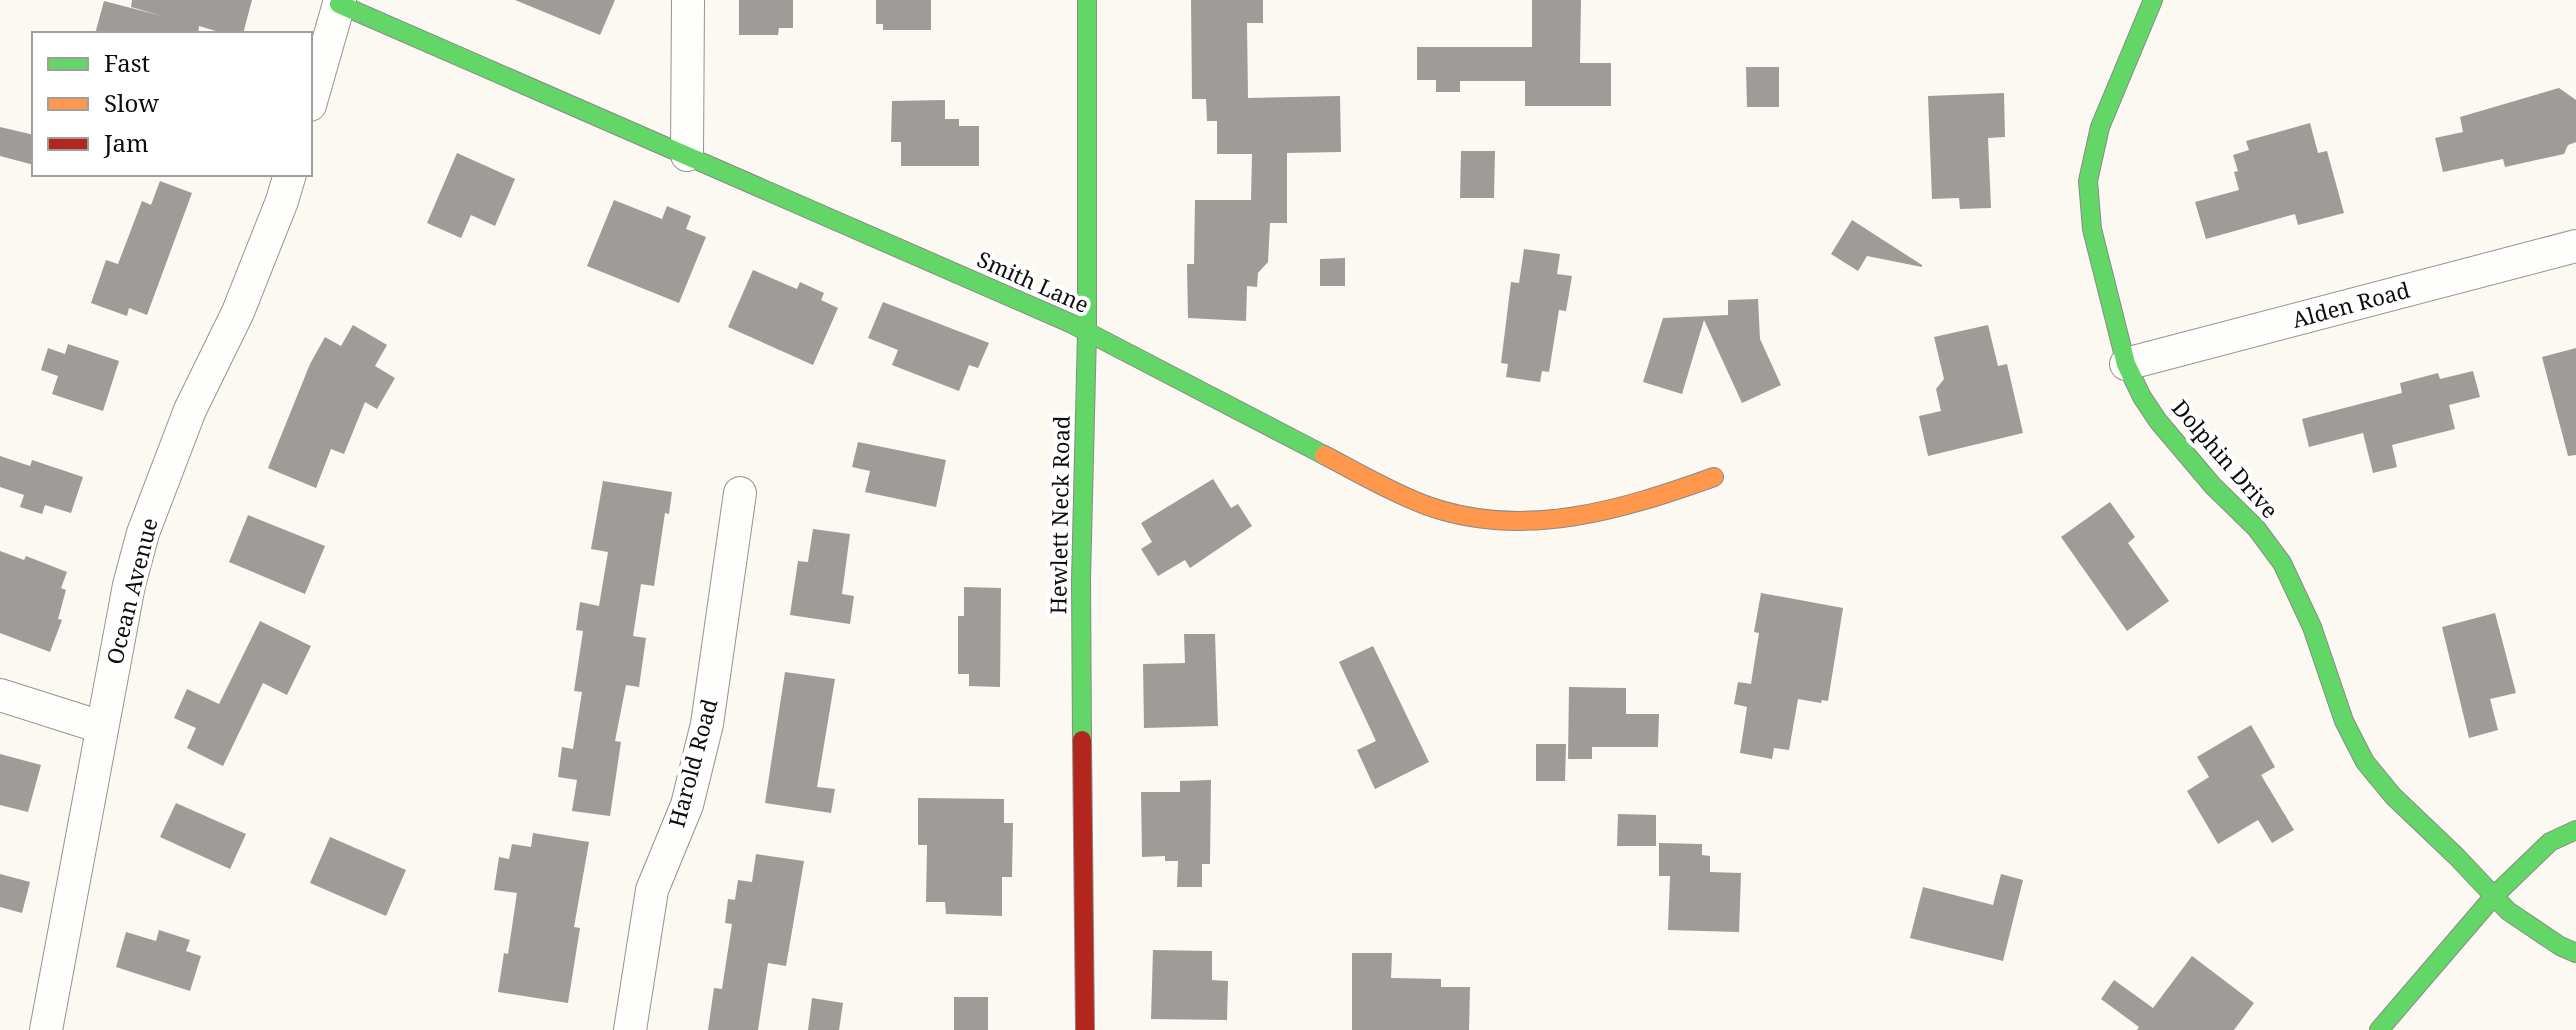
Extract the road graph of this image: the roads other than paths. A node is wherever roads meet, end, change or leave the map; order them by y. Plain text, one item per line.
1 (688, 0) edge
2 (1087, 0) edge
3 (2153, 0) edge
4 (340, 2) edge
5 (312, 98) edge
6 (687, 155) junction
7 (289, 176) edge
8 (2576, 246) edge
9 (1087, 333) junction
10 (2126, 364) junction
11 (1714, 477) dead end
12 (740, 493) dead end
13 (0, 695) edge
14 (101, 727) junction
15 (2576, 830) edge
16 (2494, 896) junction
17 (2576, 953) edge
18 (46, 1030) edge
19 (630, 1030) edge
20 (1085, 1030) edge
21 (2379, 1030) edge

1 - 6 street
2 - 9 street, Hewlett Neck Road
3 - 10 street, Dolphin Drive
4 - 5 street
4 - 6 street, Smith Lane
6 - 9 street, Smith Lane
7 - 14 street, Ocean Avenue
8 - 10 street, Alden Road
9 - 11 street, Smith Lane
9 - 20 street, Hewlett Neck Road
10 - 16 street, Dolphin Drive
12 - 19 street, Harold Road
13 - 14 street
14 - 18 street, Ocean Avenue
15 - 16 street
16 - 17 street, Dolphin Drive
16 - 21 street

